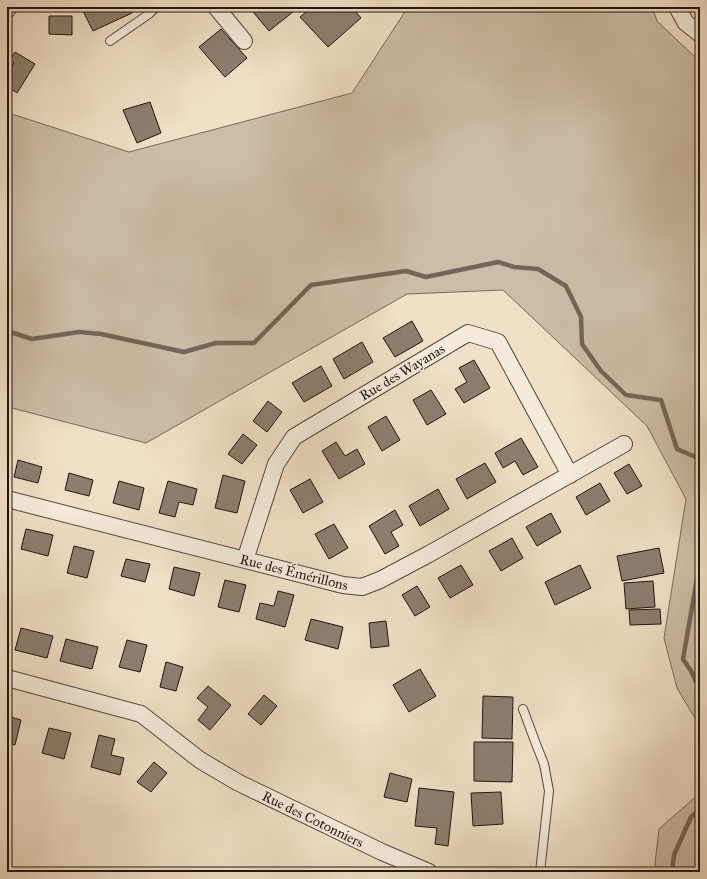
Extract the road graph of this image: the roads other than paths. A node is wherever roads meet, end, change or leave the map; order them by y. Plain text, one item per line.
1 (9, 7) edge
2 (156, 7) edge
3 (216, 7) edge
4 (677, 7) edge
5 (7, 10) edge
6 (700, 34) edge
7 (110, 41) dead end
8 (244, 41) dead end
9 (624, 444) dead end
10 (570, 475) junction
11 (7, 498) edge
12 (245, 560) junction
13 (7, 678) edge
14 (523, 709) dead end
15 (429, 872) edge
16 (540, 872) edge

1 - 5 street
2 - 7 lane
3 - 8 street
4 - 6 street
9 - 10 street, Rue des Émérillons
10 - 12 street, Rue des Émérillons
10 - 12 street, Rue des Wayanas
11 - 12 street, Rue des Émérillons
13 - 15 street, Rue des Cotonniers
14 - 16 lane

